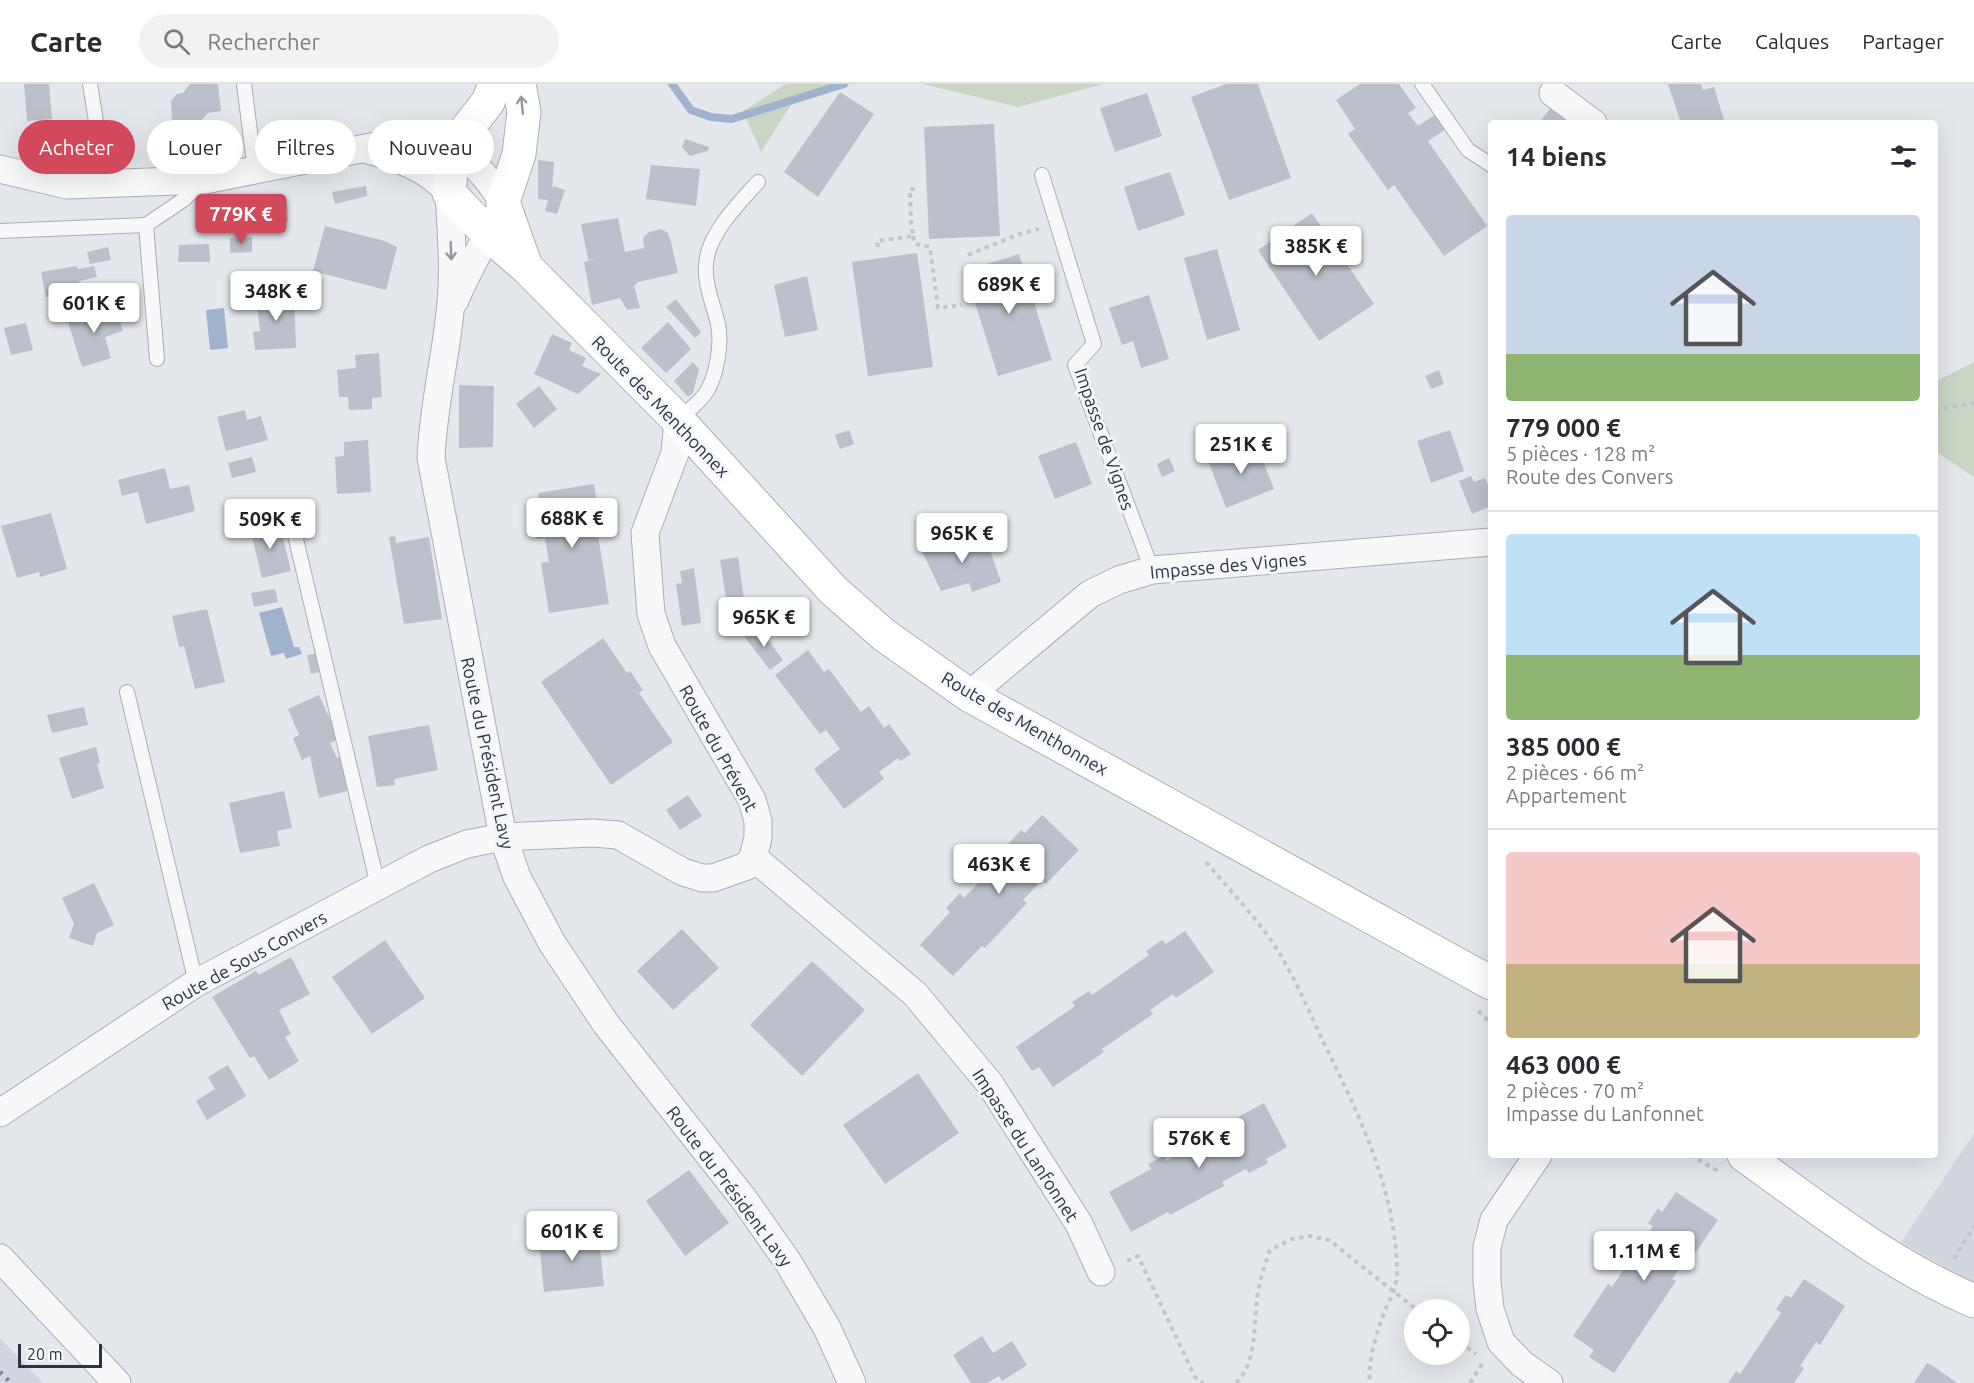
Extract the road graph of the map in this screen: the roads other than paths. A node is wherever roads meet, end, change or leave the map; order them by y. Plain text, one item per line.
1 (90, 84) edge
2 (243, 84) edge
3 (495, 84) edge
4 (519, 84) edge
5 (1422, 84) edge
6 (1553, 93) dead end
7 (474, 120) edge
8 (1589, 120) edge
9 (368, 148) edge
10 (365, 149) junction
11 (356, 151) edge
12 (1488, 163) edge
13 (0, 169) edge
14 (255, 171) joint
15 (451, 174) edge
16 (484, 174) edge
17 (1042, 175) dead end
18 (206, 180) junction
19 (758, 182) dead end
20 (106, 184) junction
21 (449, 193) junction
22 (503, 202) junction
23 (146, 225) junction
24 (0, 231) edge
25 (489, 235) junction
26 (527, 268) junction
27 (451, 312) junction
28 (158, 359) dead end
29 (678, 420) junction
30 (295, 535) dead end
31 (1488, 542) edge
32 (1152, 570) junction
33 (127, 692) dead end
34 (969, 695) junction
35 (503, 837) junction
36 (753, 857) junction
37 (378, 886) junction
38 (1488, 981) edge
39 (196, 983) junction
40 (0, 1113) edge
41 (1536, 1158) edge
42 (1748, 1158) edge
43 (0, 1258) edge
44 (1101, 1272) road end
45 (1974, 1301) edge
46 (117, 1383) edge
47 (852, 1383) edge
48 (1549, 1383) edge

1 - 20 lane
2 - 14 lane
3 - 7 street, Route du Président Lavy
22 -> 4 street, Route du Président Lavy
5 - 12 lane
6 - 8 street
9 - 10 street
10 - 11 street
10 - 21 street
13 - 20 street
14 - 18 street
15 - 21 street, Route du Président Lavy
16 - 22 street
17 - 32 lane, Impasse de Vignes
18 - 20 street
18 - 23 lane
19 - 29 lane
21 - 25 street, Route des Menthonnex
21 -> 27 street, Route du Président Lavy
22 - 25 street, Route du Président Lavy
22 - 26 street, Route des Menthonnex
23 - 24 lane
23 - 28 lane
25 - 26 street, Route des Menthonnex
25 - 27 street, Route du Président Lavy
26 - 29 street, Route des Menthonnex
27 - 35 street, Route du Président Lavy
29 - 34 street, Route des Menthonnex
29 - 36 street, Route du Prévent
30 - 37 lane
31 - 32 street, Impasse des Vignes
32 - 34 street, Impasse des Vignes
33 - 39 lane
34 - 38 street, Route des Menthonnex
35 - 36 street
35 - 37 street, Route de Sous Convers
35 - 47 street, Route du Président Lavy
36 - 44 street, Impasse du Lanfonnet
37 - 39 street, Route de Sous Convers
39 - 40 street, Route de Sous Convers
41 - 48 street
42 - 45 street
43 - 46 street

